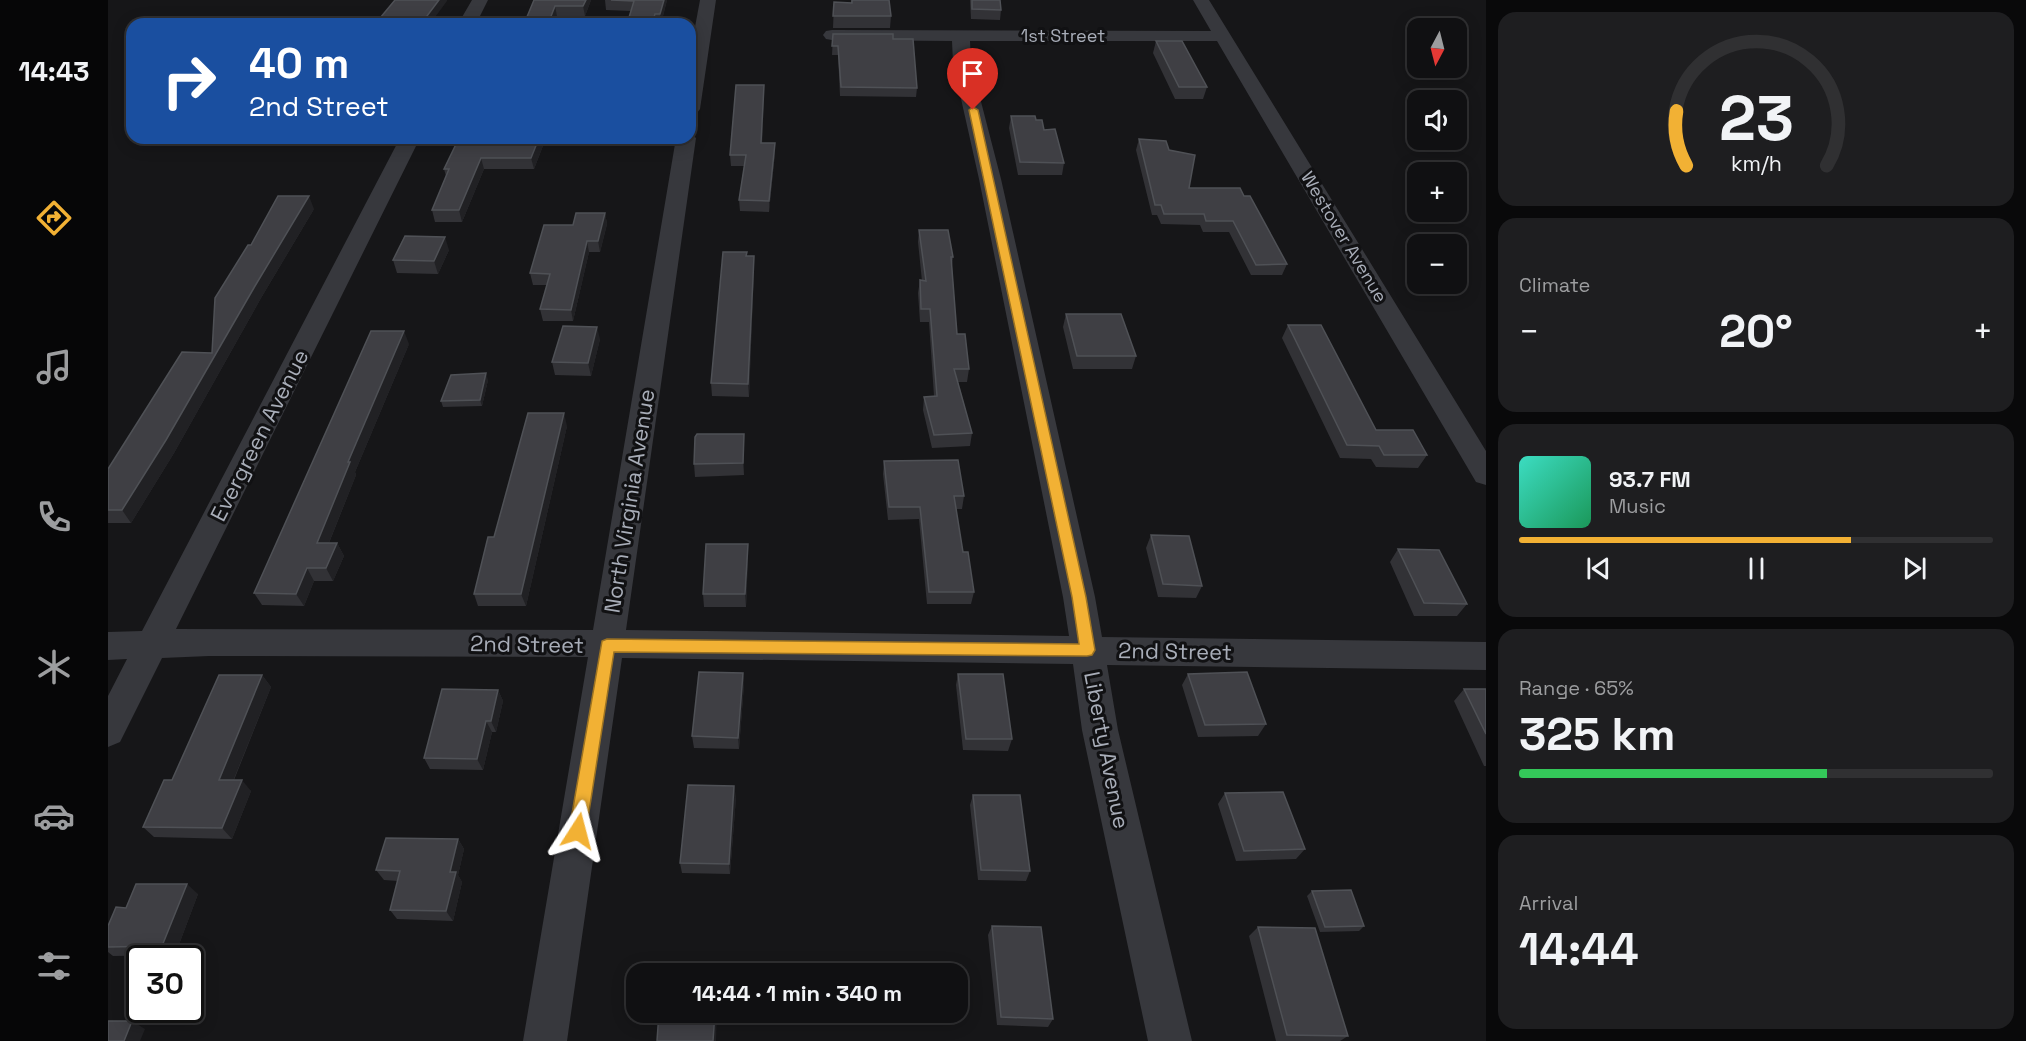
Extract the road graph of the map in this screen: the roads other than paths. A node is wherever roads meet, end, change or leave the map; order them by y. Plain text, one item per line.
1 (480, 0) edge
2 (708, 0) edge
3 (1201, 0) edge
4 (470, 18) edge
5 (832, 35) edge
6 (962, 35) junction
7 (1223, 36) junction
8 (696, 73) edge
9 (407, 144) edge
10 (685, 144) edge
11 (1486, 475) edge
12 (152, 645) junction
13 (607, 645) junction
14 (108, 646) edge
15 (1087, 650) junction
16 (1486, 656) edge
17 (108, 731) edge
18 (545, 1041) edge
19 (1170, 1041) edge

1 - 4 street
2 - 8 street
3 - 7 street, Westover Avenue
5 - 6 street, 1st Street
6 - 7 street, 1st Street
6 - 15 street, Liberty Avenue
7 - 11 street, Westover Avenue
9 - 12 street, Evergreen Avenue
10 - 13 street, North Virginia Avenue
12 - 13 street, 2nd Street
12 - 14 street, 2nd Street
12 - 17 street, Evergreen Avenue
13 - 15 street, 2nd Street
13 - 18 street, North Virginia Avenue
15 - 16 street, 2nd Street
15 - 19 street, Liberty Avenue

